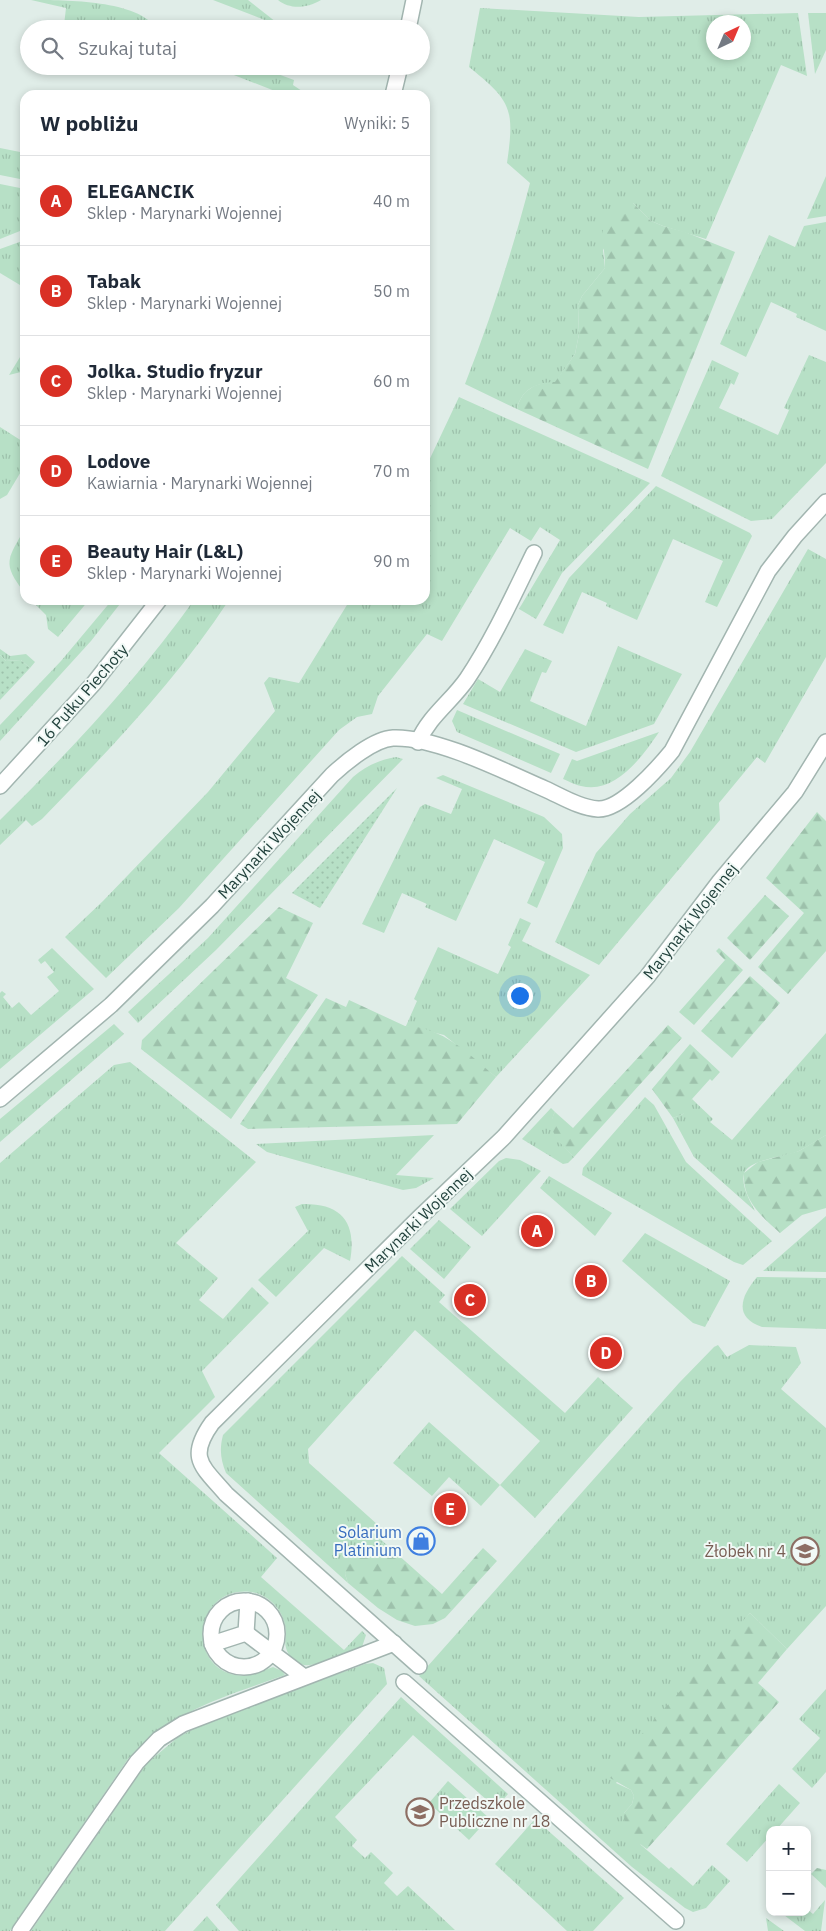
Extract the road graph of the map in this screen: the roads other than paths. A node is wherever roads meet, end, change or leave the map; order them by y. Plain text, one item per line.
1 (414, 0) edge
2 (410, 20) edge
3 (398, 75) edge
4 (394, 90) edge
5 (826, 502) edge
6 (534, 554) dead end
7 (155, 605) edge
8 (418, 742) junction
9 (826, 742) edge
10 (0, 786) edge
11 (0, 1099) edge
12 (248, 1601) junction
13 (246, 1633) junction
14 (394, 1643) junction
15 (212, 1644) junction
16 (272, 1653) junction
17 (419, 1666) dead end
18 (304, 1677) junction
19 (404, 1682) dead end
20 (676, 1921) dead end
21 (20, 1931) edge

1 - 2 street
3 - 4 street
5 - 8 street, Marynarki Wojennej
6 - 8 street
7 - 10 street, 16 Pułku Piechoty
8 - 11 street, Marynarki Wojennej
9 - 14 street, Marynarki Wojennej
12 - 13 street
12 - 15 street
12 - 16 street
13 - 15 street
13 - 16 street
14 - 17 street, Marynarki Wojennej
14 - 18 street
15 - 16 street
16 - 18 street
18 - 21 street
19 - 20 street

